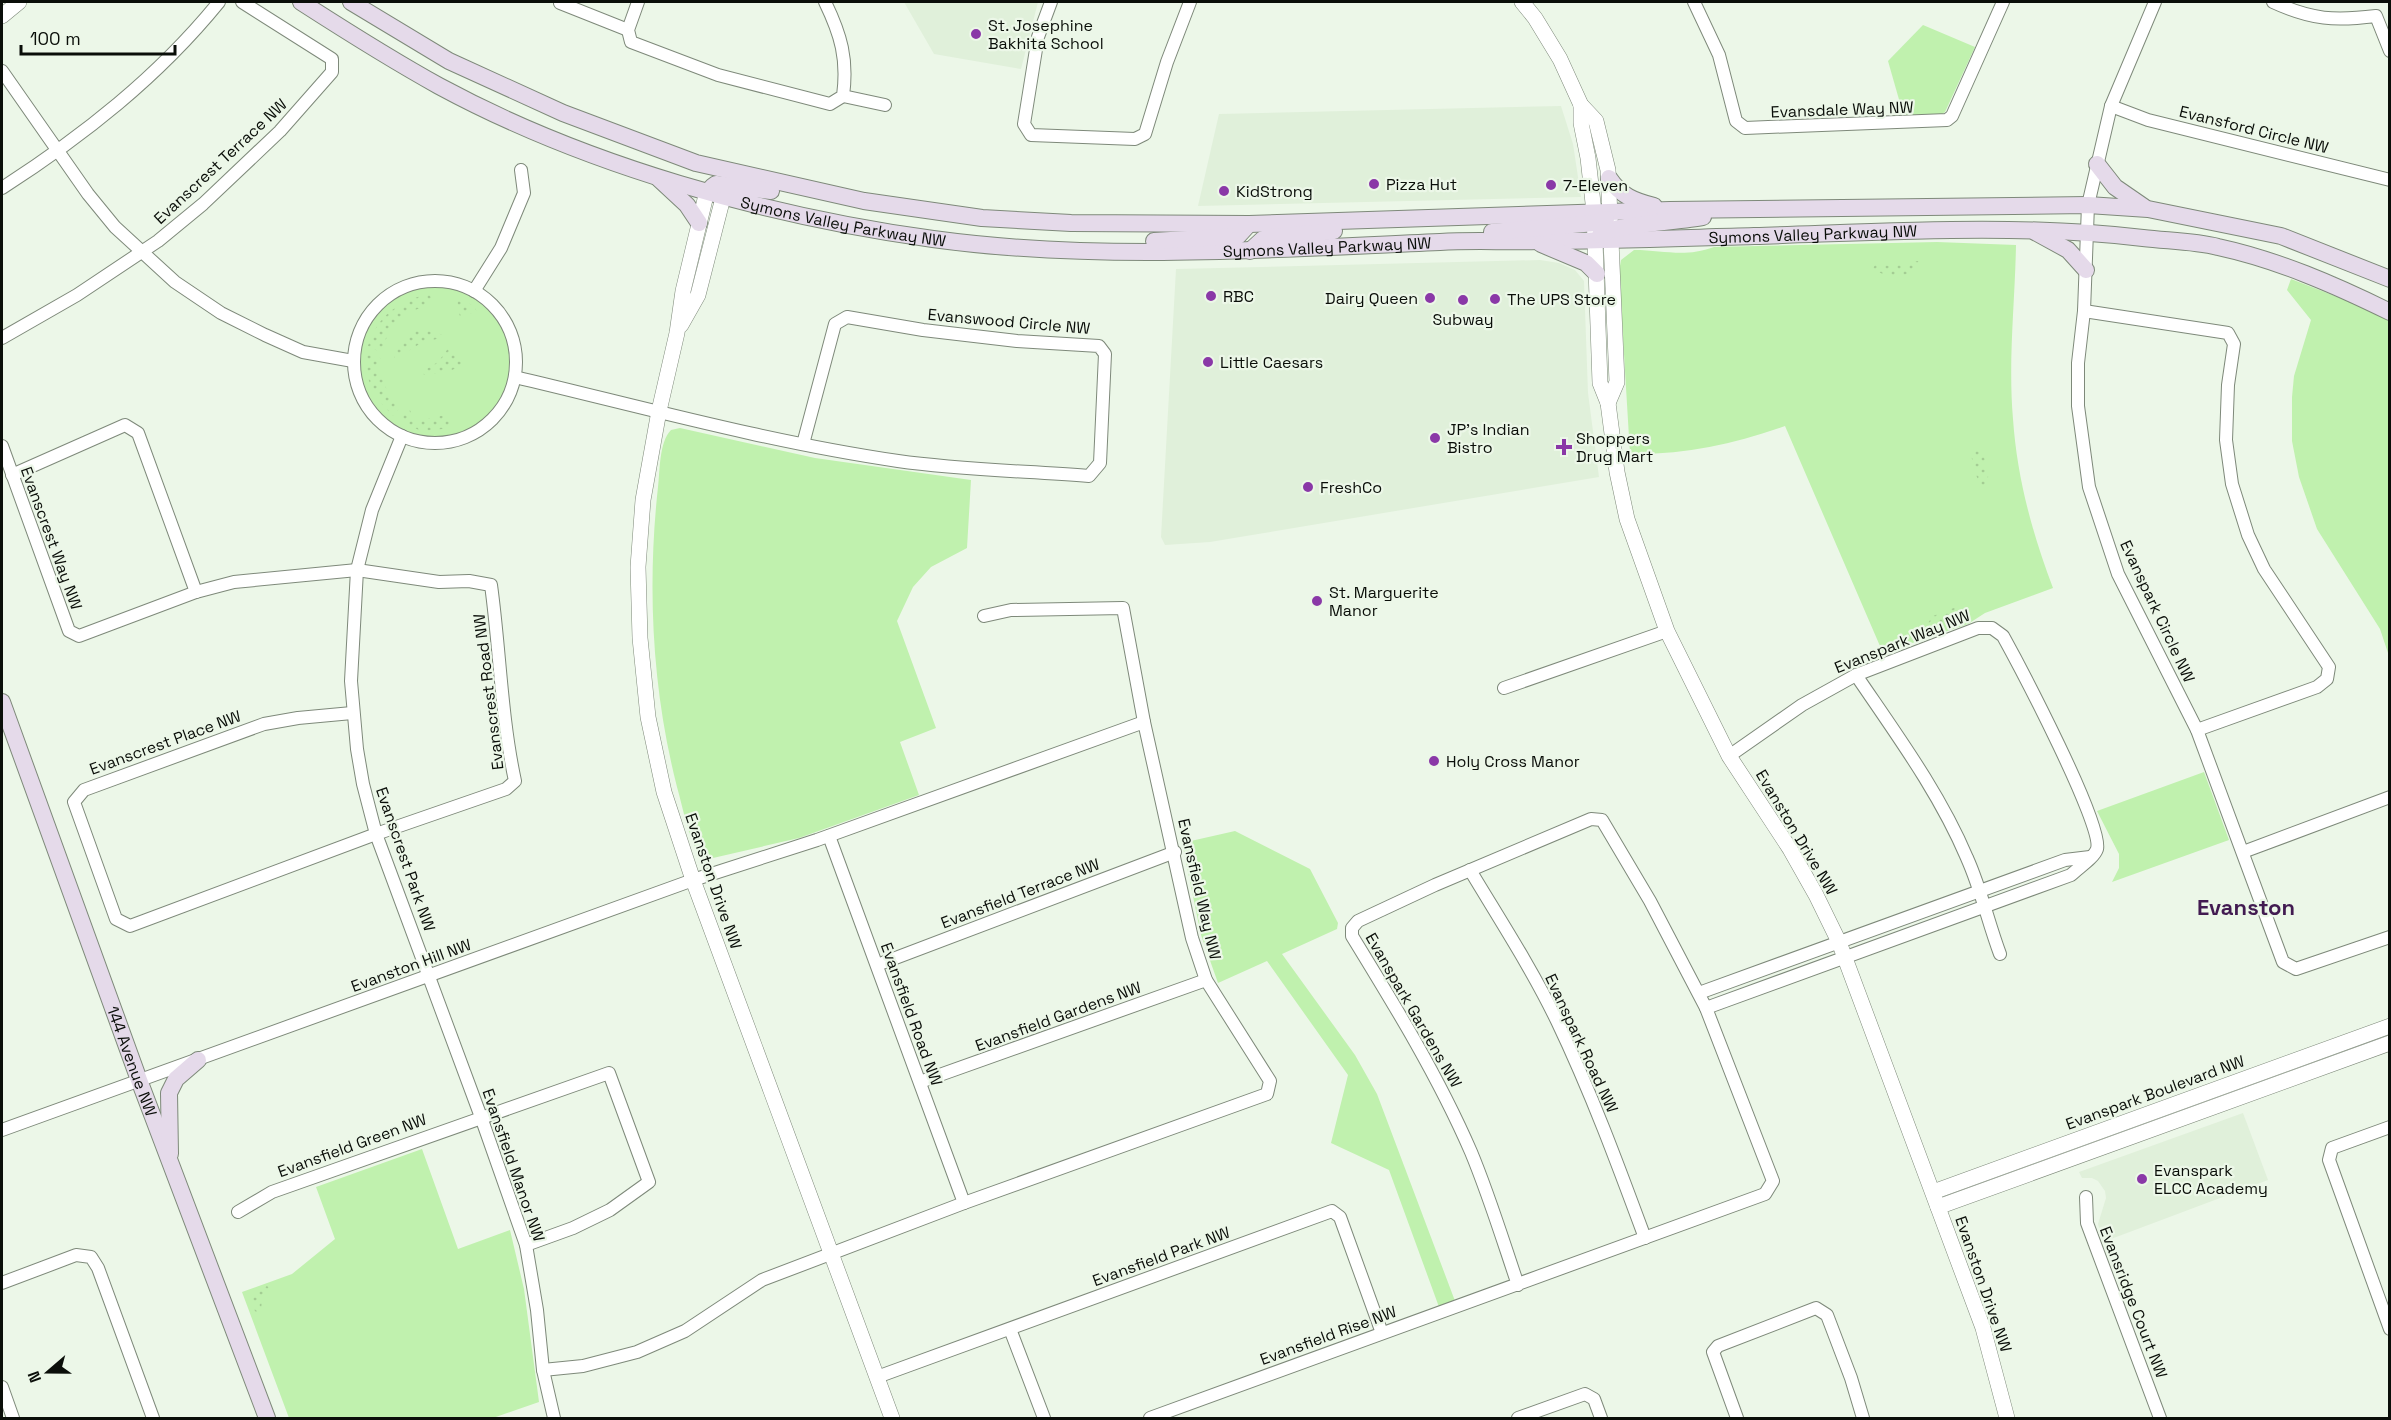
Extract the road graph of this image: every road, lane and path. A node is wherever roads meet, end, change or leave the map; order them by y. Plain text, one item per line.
1 (19, 2) edge
2 (219, 2) edge
3 (242, 2) edge
4 (301, 2) edge
5 (351, 2) edge
6 (638, 2) edge
7 (825, 2) edge
8 (1051, 2) edge
9 (1190, 2) edge
10 (1522, 2) edge
11 (1695, 2) edge
12 (2003, 2) edge
13 (2155, 2) edge
14 (2273, 2) edge
15 (560, 3) dead end
16 (2, 16) edge
17 (628, 30) junction
18 (2390, 51) edge
19 (2, 71) edge
20 (843, 96) junction
21 (885, 105) dead end
22 (1581, 105) junction
23 (2111, 106) junction
24 (57, 151) junction
25 (2097, 164) junction
26 (521, 170) dead end
27 (656, 177) junction
28 (1609, 178) junction
29 (2390, 180) edge
30 (727, 184) junction
31 (2, 188) edge
32 (707, 191) junction
33 (2088, 205) junction
34 (2148, 209) junction
35 (1670, 210) junction
36 (1727, 211) junction
37 (1421, 217) junction
38 (699, 223) junction
39 (1249, 224) junction
40 (1603, 226) junction
41 (2032, 230) junction
42 (2085, 232) junction
43 (1470, 241) junction
44 (1535, 242) junction
45 (142, 251) junction
46 (1112, 251) junction
47 (1250, 251) junction
48 (2086, 270) junction
49 (1597, 274) junction
50 (2390, 279) edge
51 (474, 291) junction
52 (2084, 310) junction
53 (2390, 312) edge
54 (677, 333) junction
55 (2, 338) edge
56 (353, 361) junction
57 (515, 377) junction
58 (1608, 403) junction
59 (659, 411) junction
60 (402, 436) junction
61 (803, 444) junction
62 (2, 446) edge
63 (12, 475) junction
64 (357, 570) junction
65 (196, 592) junction
66 (984, 616) dead end
67 (1667, 631) junction
68 (1856, 675) junction
69 (1504, 687) dead end
70 (2, 702) edge
71 (352, 713) junction
72 (1144, 722) junction
73 (2197, 730) junction
74 (1729, 756) junction
75 (2390, 797) edge
76 (376, 834) junction
77 (829, 836) junction
78 (1174, 852) junction
79 (2243, 852) junction
80 (2090, 857) junction
81 (1470, 870) junction
82 (693, 880) junction
83 (1980, 891) junction
84 (1983, 907) junction
85 (2390, 937) edge
86 (1839, 942) junction
87 (2000, 954) dead end
88 (1845, 958) junction
89 (877, 965) junction
90 (428, 976) junction
91 (1206, 981) junction
92 (1699, 993) junction
93 (1706, 1008) junction
94 (2390, 1026) edge
95 (2390, 1043) edge
96 (198, 1060) junction
97 (139, 1080) junction
98 (920, 1082) junction
99 (481, 1117) junction
100 (2390, 1127) edge
101 (2, 1130) edge
102 (170, 1164) junction
103 (1933, 1192) junction
104 (2086, 1197) dead end
105 (964, 1203) junction
106 (1938, 1207) junction
107 (238, 1212) dead end
108 (1645, 1238) junction
109 (526, 1245) junction
110 (831, 1254) junction
111 (2, 1283) edge
112 (1518, 1285) junction
113 (1010, 1329) junction
114 (2390, 1329) edge
115 (1382, 1333) junction
116 (543, 1371) junction
117 (876, 1377) junction
118 (2, 1388) edge
119 (13, 1419) edge
120 (153, 1419) edge
121 (267, 1419) edge
122 (554, 1419) edge
123 (892, 1419) edge
124 (1044, 1419) edge
125 (1150, 1419) edge
126 (1518, 1419) edge
127 (1601, 1419) edge
128 (1737, 1419) edge
129 (1863, 1419) edge
130 (2007, 1419) edge
131 (2160, 1419) edge

1 - 16 street
2 - 24 street
3 - 45 street, Evanscrest Terrace NW
4 - 27 main road, Symons Valley Parkway NW
5 - 30 main road, Symons Valley Parkway NW
6 - 17 street
7 - 20 street
8 - 9 street
10 - 22 street
11 - 12 street, Evansdale Way NW
13 - 23 street
14 - 18 street
15 - 17 street
17 - 20 street
19 - 24 street
20 - 21 street
22 - 28 street
22 - 40 street
23 - 25 street
23 - 29 street, Evansford Circle NW
24 - 31 street
24 - 45 street
25 - 33 street
25 - 34 main road
26 - 51 street
27 - 32 main road, Symons Valley Parkway NW
27 - 38 main road
28 - 35 main road
28 - 40 street
30 - 32 main road, Symons Valley Parkway NW
30 - 39 main road, Symons Valley Parkway NW
30 - 46 main road, Symons Valley Parkway NW
30 - 54 street, Evanston Drive NW
32 - 38 street, Evanston Drive NW
33 - 34 main road, Symons Valley Parkway NW
33 - 36 main road, Symons Valley Parkway NW
33 - 42 street
34 - 50 main road, Symons Valley Parkway NW
35 - 36 main road, Symons Valley Parkway NW
35 - 40 main road, Symons Valley Parkway NW
36 - 40 main road
37 - 39 main road, Symons Valley Parkway NW
37 - 40 main road, Symons Valley Parkway NW
37 - 47 main road
38 - 54 street, Evanston Drive NW
39 - 46 main road
40 - 41 main road, Symons Valley Parkway NW
40 - 43 main road
40 - 44 main road, Symons Valley Parkway NW
40 - 49 street, Evanston Drive NW
40 - 58 street, Evanston Drive NW
41 - 42 main road, Symons Valley Parkway NW
41 - 48 main road
42 - 48 street, Evanspark Circle NW
42 - 53 main road, Symons Valley Parkway NW
43 - 44 main road, Symons Valley Parkway NW
43 - 47 main road, Symons Valley Parkway NW
44 - 49 main road
45 - 55 street
45 - 56 street
46 - 47 main road, Symons Valley Parkway NW
48 - 52 street, Evanspark Circle NW
49 - 58 street, Evanston Drive NW
51 - 56 street
51 - 57 street
52 - 73 street, Evanspark Circle NW
52 - 73 street
54 - 59 street, Evanston Drive NW
56 - 60 street
57 - 59 street, Evanswood Circle NW
57 - 60 street
58 - 67 street, Evanston Drive NW
59 - 61 street, Evanswood Circle NW
59 - 82 street, Evanston Drive NW
60 - 64 street, Evanscrest Park NW
61 - 61 street, Evanswood Circle NW
62 - 63 street, Evanscrest Way NW
63 - 65 street, Evanscrest Way NW
63 - 65 street
64 - 65 street, Evanscrest Way NW
64 - 71 street, Evanscrest Park NW
64 - 76 street, Evanscrest Road NW
66 - 72 street, Evansfield Way NW
67 - 69 street
67 - 74 street, Evanston Drive NW
68 - 74 street, Evanspark Way NW
68 - 80 street, Evanspark Way NW
68 - 83 street
70 - 97 main road, 144 Avenue NW
71 - 76 street, Evanscrest Park NW
71 - 76 street, Evanscrest Place NW
72 - 77 street
72 - 78 street, Evansfield Way NW
73 - 79 street, Evanspark Circle NW
74 - 86 street, Evanston Drive NW
75 - 79 street
76 - 90 street, Evanscrest Park NW
77 - 82 street
77 - 89 street, Evansfield Road NW
78 - 89 street, Evansfield Terrace NW
78 - 91 street, Evansfield Way NW
79 - 85 street, Evanspark Circle NW
80 - 83 street
80 - 84 street
81 - 92 street, Evanspark Gardens NW
81 - 108 street, Evanspark Road NW
81 - 112 street, Evanspark Gardens NW
82 - 90 street, Evanston Hill NW
82 - 110 street, Evanston Drive NW
83 - 84 street
83 - 86 street
84 - 87 street
84 - 88 street
86 - 88 street, Evanston Drive NW
86 - 92 street
88 - 93 street
88 - 103 street, Evanston Drive NW
89 - 98 street, Evansfield Road NW
90 - 96 street, Evanston Hill NW
90 - 99 street, Evansfield Manor NW
91 - 98 street, Evansfield Gardens NW
91 - 105 street, Evansfield Way NW
92 - 93 street, Evanspark Gardens NW
93 - 108 street, Evanspark Gardens NW
94 - 103 street, Evanspark Boulevard NW
95 - 106 street, Evanspark Boulevard NW
96 - 97 street, Evanston Hill NW
96 - 102 main road
97 - 101 street, Evanston Hill NW
97 - 102 main road, 144 Avenue NW
98 - 105 street, Evansfield Road NW
99 - 107 street, Evansfield Green NW
99 - 109 street, Evansfield Manor NW
99 - 109 street, Evansfield Green NW
100 - 114 street
102 - 121 main road, 144 Avenue NW
103 - 106 street, Evanston Drive NW
104 - 131 street, Evansridge Court NW
105 - 110 street, Evansfield Way NW
106 - 130 street, Evanston Drive NW
108 - 112 street, Evanspark Gardens NW
109 - 116 street, Evansfield Manor NW
110 - 116 street, Evansfield Way NW
110 - 117 street, Evanston Drive NW
111 - 120 street
112 - 115 street, Evansfield Rise NW
113 - 115 street, Evansfield Park NW
113 - 117 street, Evansfield Park NW
113 - 124 street
115 - 125 street, Evansfield Rise NW
116 - 122 street, Evansfield Manor NW
117 - 123 street, Evanston Drive NW
118 - 119 street
126 - 127 street
128 - 129 street

